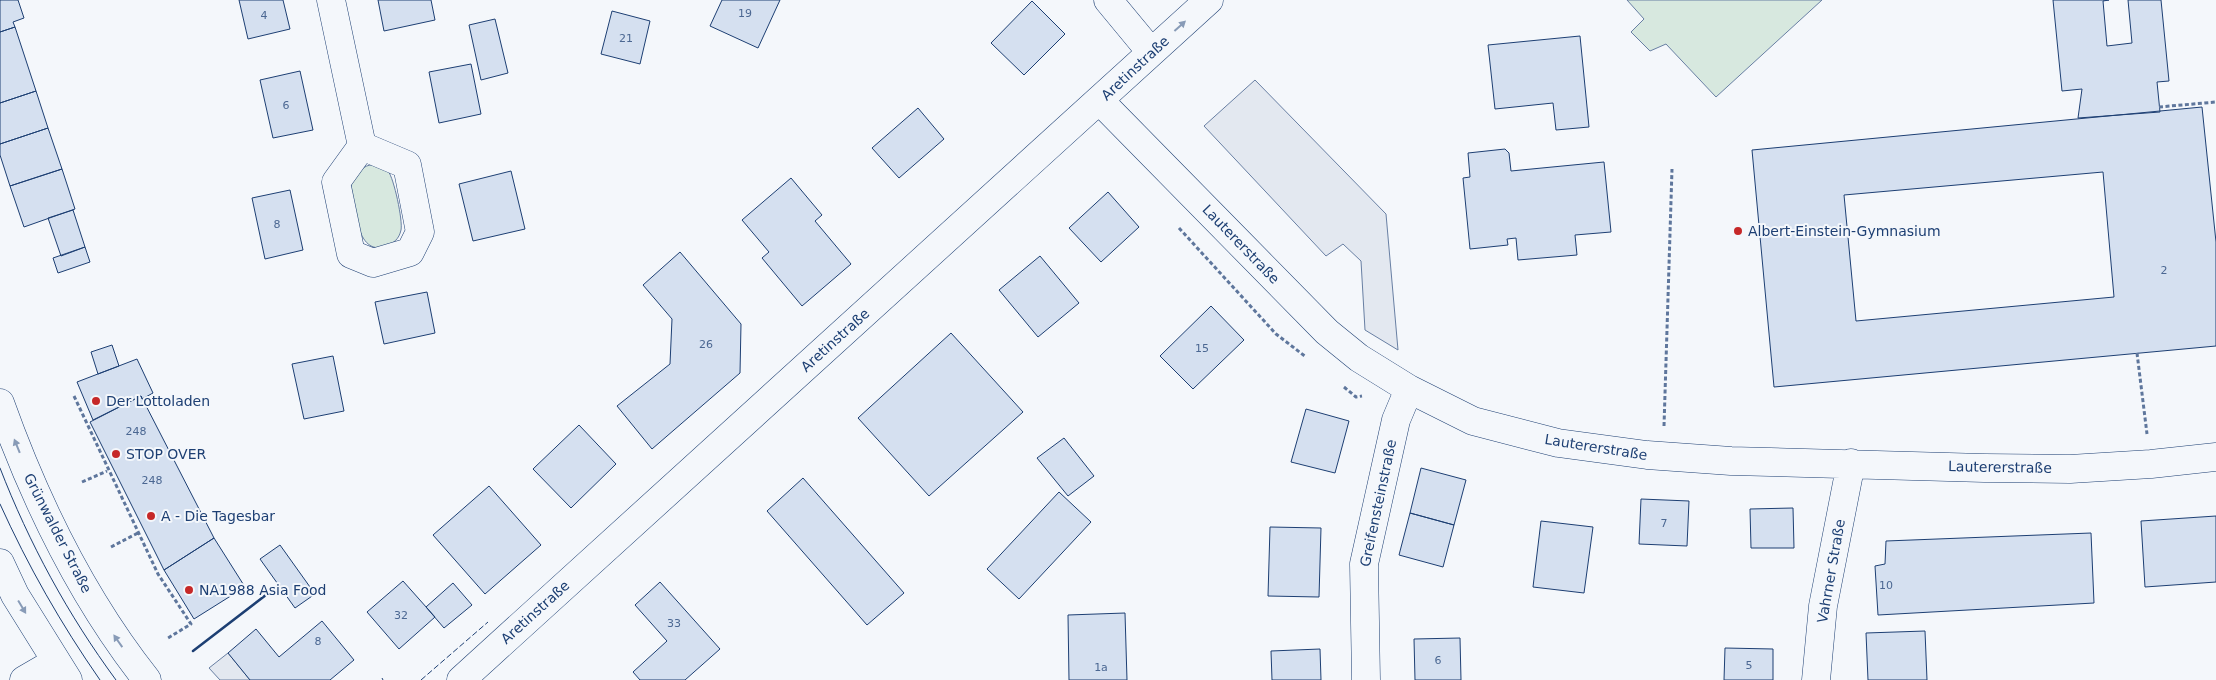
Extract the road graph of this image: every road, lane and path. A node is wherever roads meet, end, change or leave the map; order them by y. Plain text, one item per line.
1 (331, 0) edge
2 (1108, 0) edge
3 (1209, 0) edge
4 (1151, 52) junction
5 (1100, 100) junction
6 (2216, 102) edge
7 (2159, 108) dead end
8 (362, 146) dead end
9 (1672, 169) dead end
10 (2137, 353) dead end
11 (1408, 389) junction
12 (74, 396) dead end
13 (0, 403) edge
14 (2147, 436) dead end
15 (1662, 456) junction
16 (2216, 457) edge
17 (1851, 463) junction
18 (108, 471) junction
19 (82, 482) dead end
20 (138, 533) junction
21 (111, 546) dead end
22 (0, 563) edge
23 (168, 638) dead end
24 (61, 671) edge
25 (24, 680) edge
26 (147, 680) edge
27 (460, 680) edge
28 (1366, 680) edge
29 (1816, 680) edge

1 - 8 street
2 - 4 street
4 -> 3 street, Aretinstraße
4 - 5 street, Aretinstraße
5 - 11 street, Lautererstraße
5 - 27 street, Aretinstraße
6 - 7 path
9 - 15 path
10 - 14 path
11 - 15 street, Lautererstraße
11 - 28 street, Greifensteinstraße
12 - 18 path
26 -> 13 street, Grünwalder Straße
15 - 17 street, Lautererstraße
16 - 17 street, Lautererstraße
17 - 29 street, Vahrner Straße
18 - 19 path
18 - 20 path
20 - 21 path
20 - 23 path
22 -> 24 street
24 - 25 street

